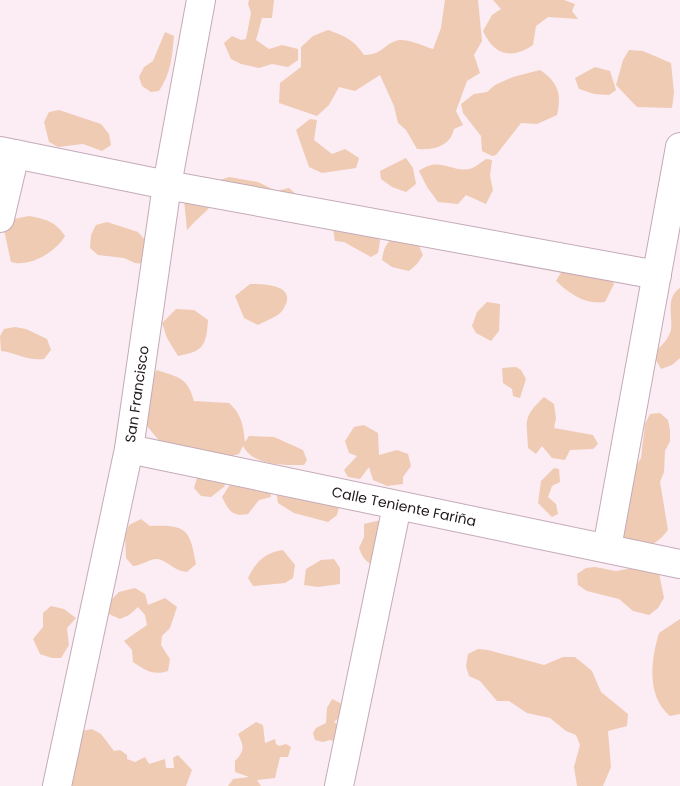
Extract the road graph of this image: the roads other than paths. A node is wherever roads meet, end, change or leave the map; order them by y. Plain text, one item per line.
1 (202, 0) edge
2 (680, 147) edge
3 (8, 152) edge
4 (167, 185) junction
5 (0, 218) edge
6 (657, 275) junction
7 (129, 449) junction
8 (397, 506) junction
9 (607, 548) junction
10 (680, 564) edge
11 (57, 786) edge
12 (338, 786) edge

1 - 4 street, San Francisco
2 - 6 street
3 - 4 street
3 - 5 street
4 - 6 street
4 - 7 street, San Francisco
6 - 9 street
7 - 8 street, Calle Teniente Fariña
7 - 11 street, San Francisco
8 - 9 street, Calle Teniente Fariña
8 - 12 street
9 - 10 street, Calle Teniente Fariña

